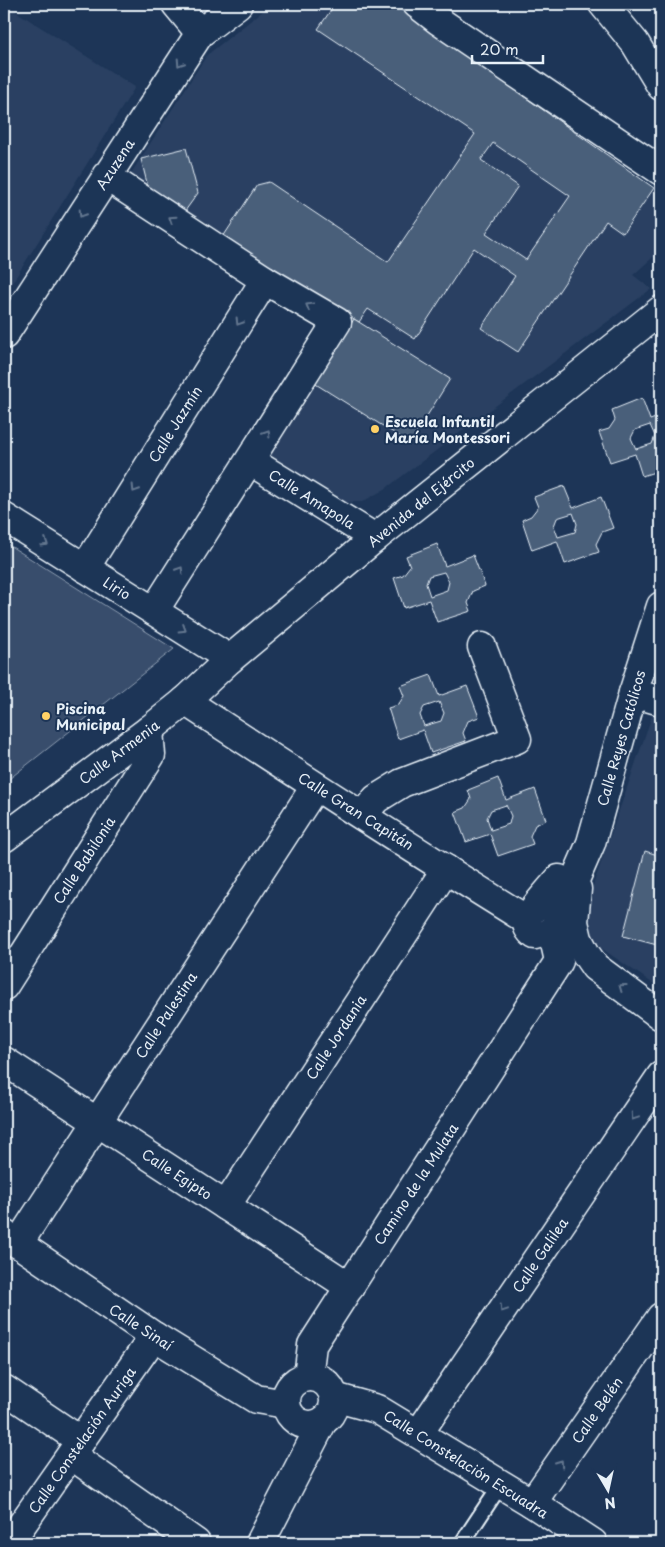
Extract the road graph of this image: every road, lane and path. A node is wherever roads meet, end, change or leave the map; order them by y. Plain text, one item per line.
1 (176, 4) edge
2 (238, 4) edge
3 (417, 4) edge
4 (603, 4) edge
5 (200, 33) junction
6 (661, 86) edge
7 (660, 170) edge
8 (106, 176) junction
9 (265, 280) junction
10 (661, 310) edge
11 (4, 335) edge
12 (250, 460) junction
13 (4, 517) edge
14 (375, 538) junction
15 (85, 568) junction
16 (661, 606) edge
17 (154, 612) junction
18 (482, 647) dead end
19 (230, 659) junction
20 (633, 693) junction
21 (185, 701) junction
22 (661, 701) edge
23 (149, 730) junction
24 (315, 786) junction
25 (364, 815) junction
26 (4, 838) edge
27 (577, 863) junction
28 (446, 869) junction
29 (493, 899) junction
30 (544, 921) junction
31 (578, 939) junction
32 (4, 986) edge
33 (661, 1016) edge
34 (4, 1061) edge
35 (661, 1076) edge
36 (97, 1121) junction
37 (226, 1206) junction
38 (11, 1239) edge
39 (350, 1287) junction
40 (661, 1317) edge
41 (154, 1336) junction
42 (308, 1377) junction
43 (4, 1389) edge
44 (286, 1404) junction
45 (328, 1409) junction
46 (419, 1433) junction
47 (76, 1448) junction
48 (501, 1484) junction
49 (532, 1504) junction
50 (9, 1543) edge
51 (196, 1543) edge
52 (260, 1543) edge
53 (462, 1543) edge
54 (593, 1543) edge

1 - 5 street
2 - 5 street, Azuzena
3 - 7 street
4 - 6 street
5 -> 8 street, Azuzena
9 -> 8 street
8 -> 11 street, Azuzena
12 -> 9 street
9 -> 15 street, Calle Jazmín
10 - 14 street, Avenida del Ejército
12 - 14 street, Calle Amapola
17 -> 12 street
13 -> 15 street, Lirio
14 - 19 street, Avenida del Ejército
15 - 17 street, Lirio
16 - 20 street, Calle Reyes Católicos
17 -> 19 street, Lirio
18 - 25 street
19 - 21 street, Calle Armenia
20 - 22 street
20 - 27 street, Calle Reyes Católicos
21 - 23 street, Calle Armenia
21 - 24 street, Calle Gran Capitán
23 - 26 street, Calle Armenia
23 - 32 street, Calle Babilonia
24 - 25 street, Calle Gran Capitán
24 - 36 street, Calle Palestina
25 - 28 street, Calle Gran Capitán
27 - 29 street
27 - 30 street, Calle Reyes Católicos
27 - 31 street
28 - 29 street, Calle Gran Capitán
28 - 37 street, Calle Jordania
29 - 30 street, Calle Gran Capitán
30 - 31 street, Calle Gran Capitán
30 - 39 street, Camino de la Mulata
33 -> 31 street
34 - 36 street, Calle Egipto
35 -> 46 street, Calle Galilea
36 - 37 street, Calle Egipto
36 - 38 street, Calle Palestina
37 - 39 street, Calle Egipto
38 - 41 street, Calle Sinaí
39 - 42 street, Camino de la Mulata
49 -> 40 street, Calle Belén
41 - 44 street, Calle Sinaí
41 - 47 street, Calle Constelación Auriga
42 - 44 street
42 - 45 street
43 - 47 street
44 - 45 street
45 - 46 street, Calle Constelación Escuadra
45 - 52 street
46 - 48 street, Calle Constelación Escuadra
47 - 50 street, Calle Constelación Auriga
47 - 51 street
48 - 49 street, Calle Constelación Escuadra
48 - 53 lane
49 - 54 street, Calle Constelación Escuadra

